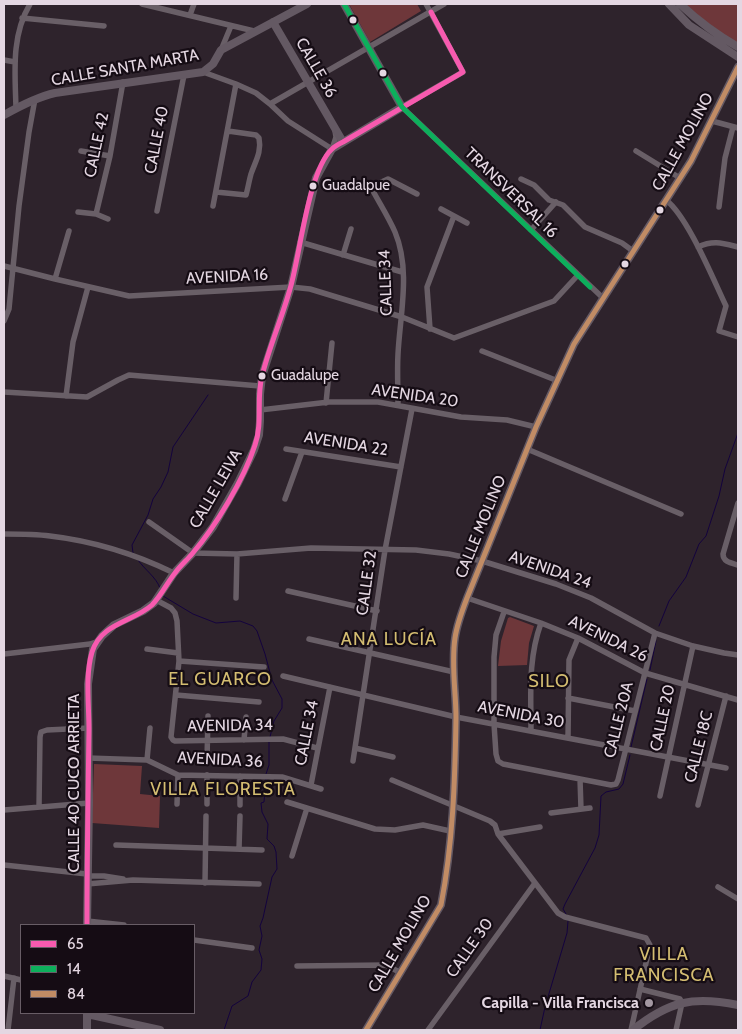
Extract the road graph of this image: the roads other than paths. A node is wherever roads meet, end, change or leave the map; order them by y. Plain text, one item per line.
1 (30, 4) edge
2 (142, 4) edge
3 (194, 4) edge
4 (307, 4) edge
5 (344, 4) edge
6 (426, 4) edge
7 (444, 4) edge
8 (669, 4) edge
9 (680, 4) edge
10 (431, 12) junction
11 (190, 15) junction
12 (22, 18) junction
13 (273, 22) junction
14 (104, 26) dead end
15 (232, 26) junction
16 (254, 32) junction
17 (727, 46) junction
18 (369, 47) junction
19 (738, 47) edge
20 (221, 50) junction
21 (738, 57) edge
22 (4, 60) edge
23 (15, 62) junction
24 (738, 67) edge
25 (203, 72) junction
26 (184, 74) junction
27 (123, 82) junction
28 (307, 82) junction
29 (236, 84) junction
30 (35, 99) junction
31 (270, 104) junction
32 (402, 107) junction
33 (16, 108) junction
34 (4, 115) edge
35 (712, 120) junction
36 (736, 127) edge
37 (335, 128) junction
38 (228, 131) junction
39 (343, 142) junction
40 (332, 149) junction
41 (81, 151) dead end
42 (636, 151) dead end
43 (110, 156) junction
44 (680, 178) junction
45 (521, 179) dead end
46 (216, 192) junction
47 (417, 194) dead end
48 (666, 200) junction
49 (556, 202) junction
50 (213, 206) dead end
51 (719, 207) dead end
52 (441, 208) dead end
53 (157, 211) dead end
54 (78, 212) dead end
55 (96, 214) junction
56 (454, 216) junction
57 (108, 219) dead end
58 (467, 223) dead end
59 (351, 229) dead end
60 (531, 230) junction
61 (69, 231) dead end
62 (300, 242) junction
63 (698, 247) junction
64 (738, 247) edge
65 (633, 251) junction
66 (343, 255) junction
67 (4, 266) edge
68 (13, 268) junction
69 (402, 272) junction
70 (578, 275) junction
71 (55, 280) junction
72 (88, 287) junction
73 (291, 287) junction
74 (602, 298) junction
75 (402, 317) junction
76 (4, 321) edge
77 (430, 329) junction
78 (738, 337) edge
79 (332, 343) dead end
80 (482, 351) dead end
81 (558, 381) junction
82 (260, 386) junction
83 (4, 392) edge
84 (66, 396) junction
85 (326, 402) junction
86 (398, 404) junction
87 (412, 409) junction
88 (260, 410) junction
89 (536, 427) junction
90 (286, 449) dead end
91 (527, 449) junction
92 (302, 452) junction
93 (401, 467) junction
94 (285, 499) dead end
95 (738, 503) edge
96 (681, 514) dead end
97 (149, 522) dead end
98 (4, 534) edge
99 (385, 550) junction
100 (193, 553) junction
101 (237, 554) junction
102 (482, 562) junction
103 (738, 565) edge
104 (174, 573) junction
105 (288, 591) dead end
106 (236, 598) dead end
107 (468, 598) junction
108 (156, 600) junction
109 (376, 611) junction
110 (504, 612) junction
111 (541, 623) junction
112 (655, 633) junction
113 (578, 638) junction
114 (309, 639) dead end
115 (96, 642) junction
116 (693, 646) junction
117 (147, 649) dead end
118 (178, 653) junction
119 (370, 653) junction
120 (4, 654) edge
121 (738, 655) edge
122 (178, 661) junction
123 (264, 667) dead end
124 (454, 672) junction
125 (645, 673) junction
126 (284, 676) dead end
127 (684, 684) junction
128 (330, 687) junction
129 (176, 695) junction
130 (364, 695) junction
131 (726, 696) junction
132 (568, 698) junction
133 (738, 700) edge
134 (259, 702) dead end
135 (635, 711) junction
136 (208, 716) dead end
137 (246, 717) dead end
138 (456, 717) junction
139 (494, 724) junction
140 (89, 728) junction
141 (150, 728) dead end
142 (531, 731) junction
143 (568, 738) junction
144 (207, 740) junction
145 (244, 740) junction
146 (317, 748) junction
147 (355, 748) junction
148 (626, 750) junction
149 (393, 757) dead end
150 (88, 758) junction
151 (669, 758) junction
152 (207, 759) dead end
153 (147, 760) junction
154 (353, 761) dead end
155 (708, 765) junction
156 (726, 768) dead end
157 (178, 775) junction
158 (207, 775) junction
159 (240, 776) junction
160 (580, 779) junction
161 (392, 780) dead end
162 (311, 784) junction
163 (321, 789) dead end
164 (660, 796) dead end
165 (287, 802) dead end
166 (89, 803) junction
167 (177, 804) dead end
168 (207, 804) dead end
169 (698, 805) dead end
170 (240, 806) dead end
171 (453, 806) junction
172 (39, 807) junction
173 (307, 808) junction
174 (590, 808) dead end
175 (581, 809) junction
176 (4, 810) edge
177 (550, 813) dead end
178 (206, 816) dead end
179 (240, 816) dead end
180 (540, 827) dead end
181 (450, 831) junction
182 (498, 834) junction
183 (116, 845) dead end
184 (205, 848) junction
185 (239, 849) junction
186 (262, 850) dead end
187 (292, 856) dead end
188 (4, 865) edge
189 (87, 878) junction
190 (204, 883) junction
191 (259, 884) dead end
192 (535, 884) junction
193 (718, 887) dead end
194 (738, 898) edge
195 (87, 923) edge
196 (106, 924) edge
197 (195, 940) edge
198 (252, 948) dead end
199 (297, 966) dead end
200 (401, 973) junction
201 (4, 976) edge
202 (14, 978) junction
203 (20, 980) edge
204 (640, 989) junction
205 (682, 1003) junction
206 (738, 1005) edge
207 (87, 1014) edge
208 (91, 1014) edge
209 (8, 1030) edge
210 (87, 1030) edge
211 (160, 1030) edge
212 (366, 1030) edge
213 (428, 1030) edge
214 (632, 1030) edge
215 (676, 1030) edge

1 - 12 street
2 - 11 street
3 - 11 street
4 - 13 main road
5 - 18 main road
6 - 10 street
7 - 10 street
8 - 17 main road
9 - 17 main road
10 - 18 street
10 - 32 street
11 - 15 street
12 - 14 street
12 - 23 street
13 - 16 main road
13 - 28 main road, CALLE 36
15 - 16 street
15 - 20 street, CALLE SANTA MARTA
16 - 20 main road
17 - 19 main road
17 - 21 main road
18 - 28 street
18 - 32 main road
20 - 25 main road, CALLE SANTA MARTA
22 - 23 street
23 - 33 street
24 - 35 main road, CALLE MOLINO
25 - 26 main road, CALLE SANTA MARTA
25 - 29 street
26 - 27 main road, CALLE SANTA MARTA
26 - 53 street, CALLE 40
27 - 30 main road, CALLE SANTA MARTA
27 - 43 street, CALLE 42
28 - 31 street
28 - 37 main road, CALLE 36
29 - 31 street
29 - 38 street
30 - 33 main road, CALLE SANTA MARTA
30 - 68 street
31 - 40 street
32 - 39 main road, CALLE LEIVA
32 - 60 street, TRANSVERSAL 16
33 - 34 main road, CALLE SANTA MARTA
35 - 36 street
35 - 44 main road, CALLE MOLINO
36 - 51 street
37 - 39 main road, CALLE 36
37 - 40 street
38 - 46 street
38 - 46 street
39 - 40 main road, CALLE LEIVA
40 - 62 main road, CALLE LEIVA
41 - 43 street
42 - 44 street
43 - 55 street, CALLE 42
44 - 48 main road, CALLE MOLINO
45 - 49 street
46 - 50 street
47 - 69 street, CALLE 34
48 - 63 street
48 - 65 main road, CALLE MOLINO
49 - 60 street
49 - 65 street
52 - 56 street
54 - 55 street
55 - 57 street
56 - 58 street
56 - 77 street
59 - 66 street
60 - 70 street, TRANSVERSAL 16
61 - 71 street
62 - 66 street
62 - 73 main road, CALLE LEIVA
63 - 64 street
63 - 78 street
65 - 74 main road, CALLE MOLINO
66 - 69 street
67 - 68 street, AVENIDA 16
68 - 71 street, AVENIDA 16
68 - 76 street
69 - 75 street, CALLE 34
70 - 74 street, TRANSVERSAL 16
70 - 77 street, AVENIDA 16
71 - 72 street, AVENIDA 16
72 - 73 street, AVENIDA 16
72 - 84 street
73 - 75 street, AVENIDA 16
73 - 82 main road, CALLE LEIVA
74 - 81 main road, CALLE MOLINO
75 - 77 street, AVENIDA 16
75 - 86 street, CALLE 34
79 - 85 street
80 - 81 street
81 - 89 main road, CALLE MOLINO
82 - 84 street
82 - 88 main road, CALLE LEIVA
83 - 84 street
85 - 86 street, AVENIDA 20
85 - 88 street, AVENIDA 20
86 - 87 street, AVENIDA 20
87 - 89 street, AVENIDA 20
87 - 93 street, CALLE 32
88 - 100 main road, CALLE LEIVA
89 - 91 main road, CALLE MOLINO
90 - 92 street, AVENIDA 22
91 - 96 street
91 - 102 main road, CALLE MOLINO
92 - 93 street, AVENIDA 22
92 - 94 street
93 - 99 street, CALLE 32
95 - 103 street
97 - 100 street
98 - 104 street
99 - 101 street, AVENIDA 24
99 - 102 street, AVENIDA 24
99 - 109 street, CALLE 32
100 - 101 street, AVENIDA 24
100 - 104 main road, CALLE LEIVA
101 - 106 street
102 - 107 main road, CALLE MOLINO
102 - 112 street, AVENIDA 24
104 - 108 main road, CALLE LEIVA
105 - 109 street
107 - 110 street, AVENIDA 26
107 - 124 main road, CALLE MOLINO
108 - 115 main road, CALLE LEIVA
108 - 118 street
109 - 119 street, CALLE 32
110 - 111 street, AVENIDA 26
110 - 139 street
111 - 113 street, AVENIDA 26
111 - 142 street
112 - 116 street, AVENIDA 24
112 - 125 street, CALLE 20A
113 - 125 street, AVENIDA 26
113 - 132 street
114 - 119 street
115 - 120 street
115 - 140 main road, CALLE 40 CUCO ARRIETA
116 - 121 street, AVENIDA 24
116 - 127 street, CALLE 20
117 - 118 street
118 - 122 street
119 - 124 street
119 - 130 street, CALLE 32
122 - 123 street
122 - 129 street
124 - 138 main road, CALLE MOLINO
125 - 127 street, AVENIDA 26
125 - 135 street, CALLE 20A
126 - 128 street, AVENIDA 30
127 - 131 street, AVENIDA 26
127 - 151 street, CALLE 20
128 - 130 street, AVENIDA 30
128 - 146 street, CALLE 34
129 - 134 street
129 - 144 street, AVENIDA 34
130 - 138 street, AVENIDA 30
130 - 147 street, CALLE 32
131 - 133 street, AVENIDA 26
131 - 155 street, CALLE 18C
132 - 135 street
132 - 143 street
135 - 148 street, CALLE 20A
136 - 144 street
137 - 145 street
138 - 139 street, AVENIDA 30
138 - 171 main road, CALLE MOLINO
139 - 142 street, AVENIDA 30
139 - 160 street
140 - 150 main road, CALLE 40 CUCO ARRIETA
140 - 172 street
141 - 153 street
142 - 143 street, AVENIDA 30
143 - 148 street, AVENIDA 30
144 - 145 street, AVENIDA 34
144 - 152 street
145 - 146 street, AVENIDA 34
146 - 162 street, CALLE 34
147 - 149 street
147 - 154 street, CALLE 32
148 - 151 street, AVENIDA 30
148 - 160 street, CALLE 20A
150 - 153 street, AVENIDA 36
150 - 166 main road, CALLE 40 CUCO ARRIETA
151 - 155 street, AVENIDA 30
151 - 164 street, CALLE 20
153 - 157 street, AVENIDA 36
155 - 156 street, AVENIDA 30
155 - 169 street, CALLE 18C
157 - 158 street, AVENIDA 36
157 - 167 street
158 - 159 street, AVENIDA 36
158 - 168 street
159 - 162 street, AVENIDA 36
159 - 170 street
160 - 175 street
161 - 171 street
162 - 163 street, AVENIDA 36
165 - 173 street
166 - 172 street
166 - 189 main road, CALLE 40 CUCO ARRIETA
171 - 181 main road, CALLE MOLINO
171 - 182 street
172 - 176 street
173 - 181 street
173 - 187 street
174 - 175 street
175 - 177 street
178 - 184 street
179 - 185 street
180 - 182 street
181 - 200 main road, CALLE MOLINO
182 - 192 street
183 - 184 street
184 - 185 street
184 - 190 street
185 - 186 street
188 - 189 street
189 - 190 street
189 - 195 main road, CALLE 40 CUCO ARRIETA
190 - 191 street
192 - 204 street
192 - 213 street, CALLE 30
193 - 194 street
195 - 196 street
197 - 198 street
199 - 200 street
200 - 212 main road, CALLE MOLINO
201 - 202 street
202 - 203 street
202 - 209 street
204 - 205 street
204 - 214 street
205 - 206 main road
205 - 214 main road
205 - 215 street
207 - 210 main road
208 - 211 main road

